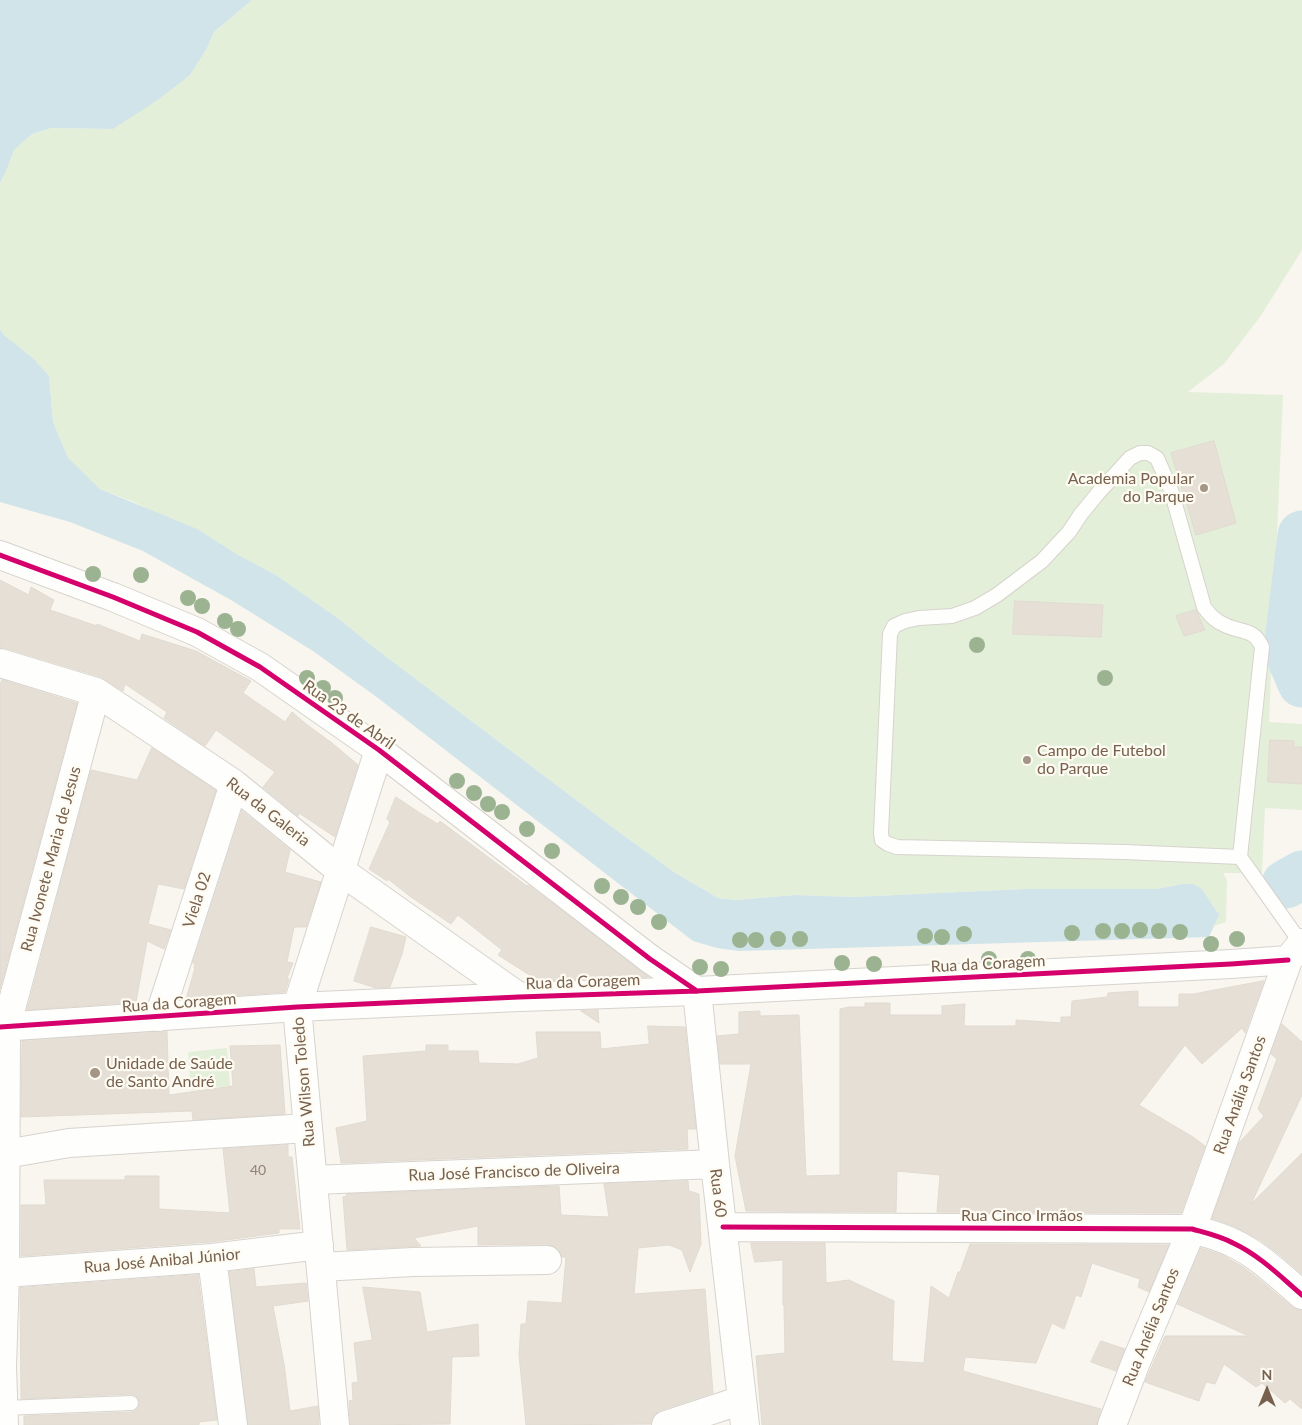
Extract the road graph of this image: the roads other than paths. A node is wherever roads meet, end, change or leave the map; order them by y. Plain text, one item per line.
1 (0, 555) edge
2 (0, 663) edge
3 (96, 692) junction
4 (379, 750) junction
5 (234, 784) junction
6 (1240, 857) junction
7 (341, 871) junction
8 (1297, 949) edge
9 (697, 990) junction
10 (519, 997) junction
11 (297, 1007) junction
12 (160, 1017) junction
13 (3, 1027) edge
14 (308, 1128) junction
15 (3, 1155) edge
16 (715, 1164) junction
17 (313, 1180) junction
18 (723, 1227) junction
19 (1192, 1229) junction
20 (320, 1256) junction
21 (212, 1258) junction
22 (547, 1260) dead end
23 (5, 1273) junction
24 (1302, 1295) edge
25 (1, 1367) edge
26 (130, 1403) dead end
27 (743, 1412) edge
28 (4, 1417) edge
29 (233, 1425) edge
30 (335, 1425) edge
31 (666, 1425) edge
32 (1112, 1425) edge

1 - 4 street, Rua 23 de Abril
2 - 3 street, Rua da Galeria
3 - 5 street, Rua da Galeria
3 - 13 street, Rua Ivonete Maria de Jesus
4 - 7 street, Rua Wilson Toledo
4 - 9 street, Rua 23 de Abril
5 - 7 street, Rua da Galeria
5 - 12 street, Viela 02
6 - 6 lane
6 - 8 lane
7 - 10 street, Rua da Galeria
7 - 11 street, Rua Wilson Toledo
8 - 9 street, Rua da Coragem
8 - 19 street, Rua Anália Santos
9 - 10 street, Rua da Coragem
9 - 16 street, Rua 60
10 - 11 street, Rua da Coragem
11 - 12 street, Rua da Coragem
11 - 14 street, Rua Wilson Toledo
12 - 13 street, Rua da Coragem
13 - 15 street, Rua Ivonete Maria de Jesus
14 - 15 street
14 - 17 street, Rua Wilson Toledo
15 - 23 street, Rua Ivonete Maria de Jesus
16 - 17 street, Rua José Francisco de Oliveira
16 - 18 street, Rua 60
17 - 20 street, Rua Wilson Toledo
18 - 19 street, Rua Cinco Irmãos
18 - 27 street, Rua 60
19 - 24 street, Rua Cinco Irmãos
19 - 32 street, Rua Anélia Santos
20 - 21 street, Rua José Anibal Júnior
20 - 22 street, Rua José Anibal Júnior
20 - 30 street, Rua Wilson Toledo
21 - 23 street, Rua José Anibal Júnior
21 - 29 street
23 - 25 street, Rua Ivonete Maria de Jesus
25 - 28 street, Rua Ivonete Maria de Jesus
26 - 28 lane
27 - 31 street

